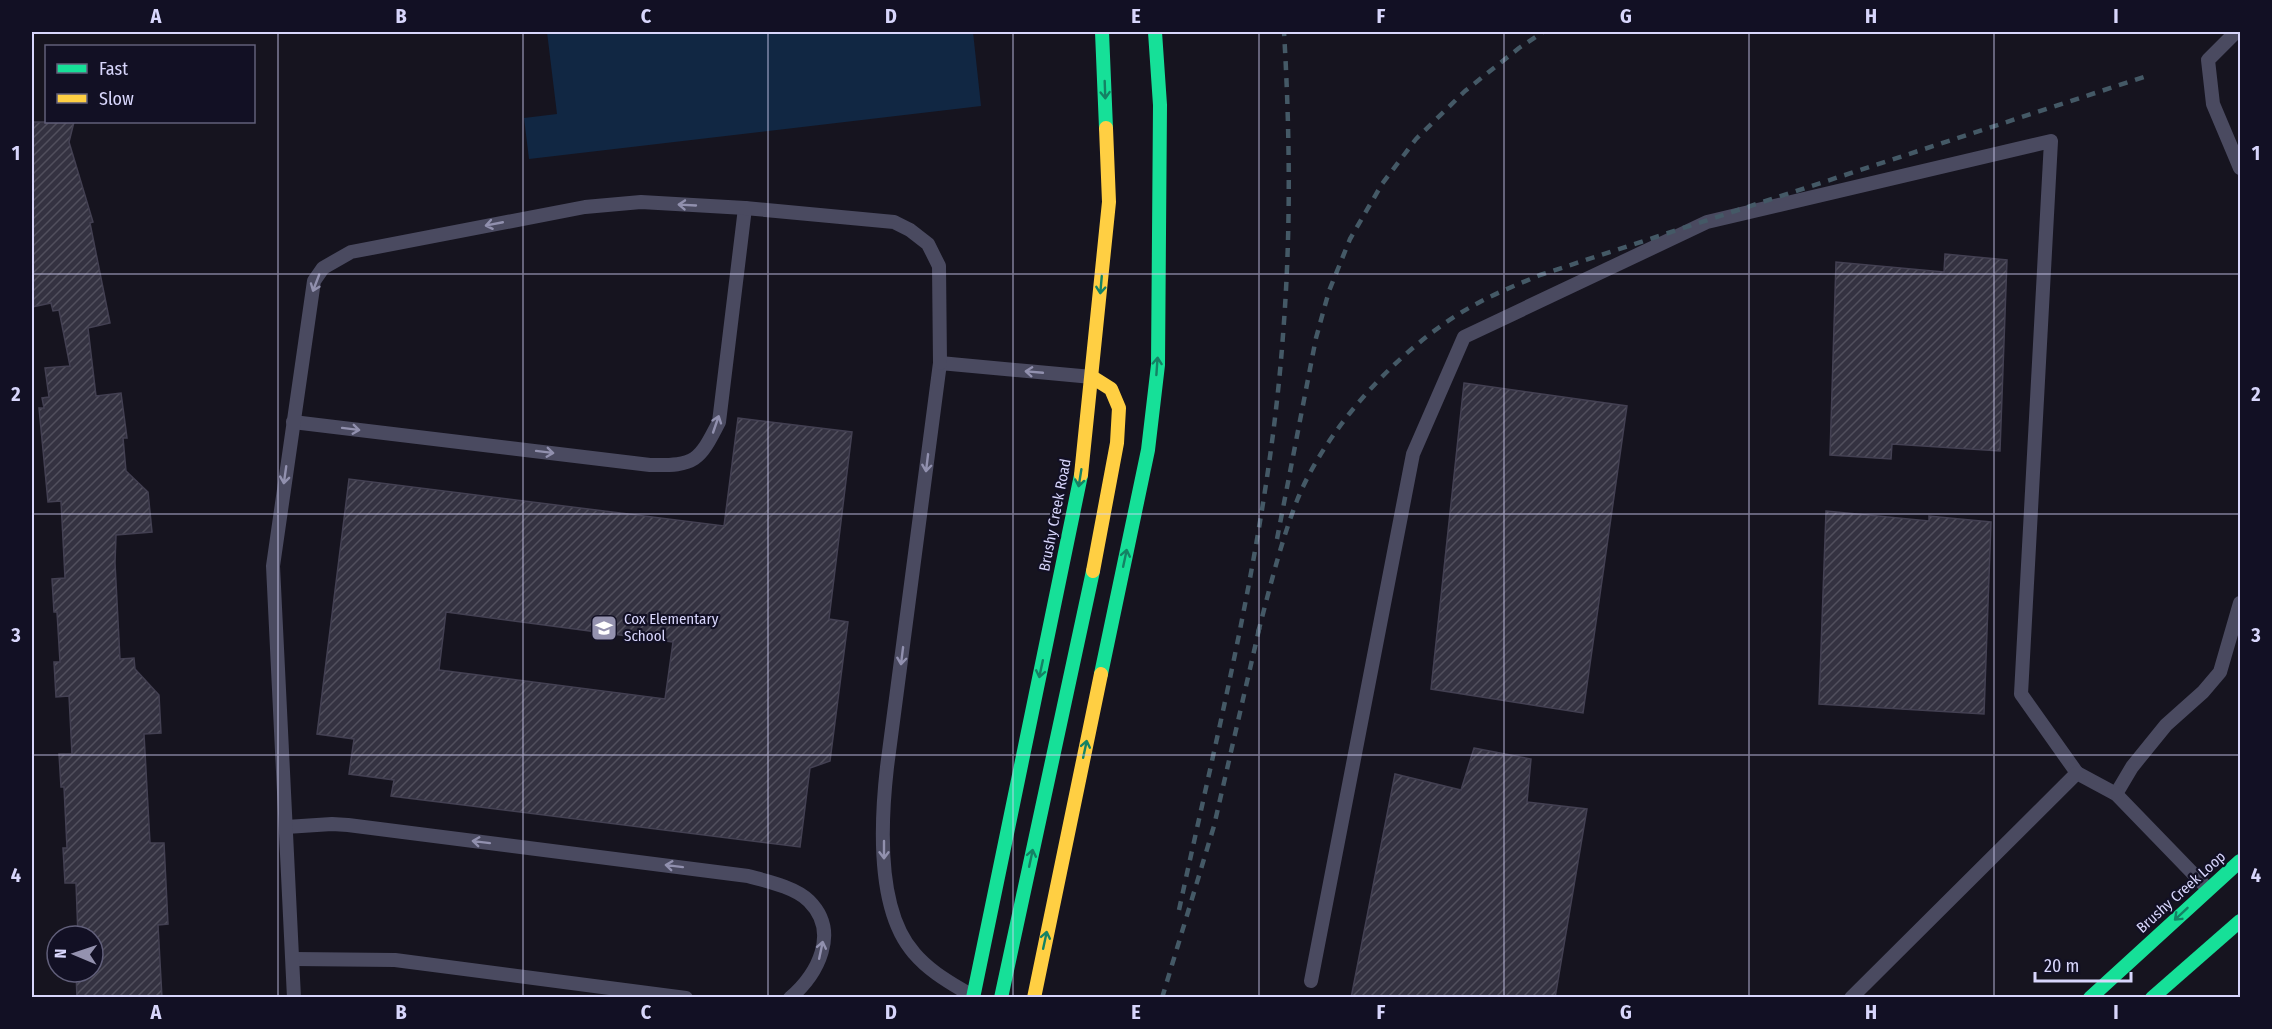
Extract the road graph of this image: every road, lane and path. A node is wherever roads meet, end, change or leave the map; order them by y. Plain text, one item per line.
1 (1102, 32) edge
2 (1155, 32) edge
3 (2236, 32) edge
4 (2241, 168) edge
5 (745, 208) junction
6 (940, 363) junction
7 (1092, 376) junction
8 (293, 422) junction
9 (2241, 603) edge
10 (2077, 773) junction
11 (2116, 794) junction
12 (286, 827) junction
13 (2241, 861) edge
14 (2208, 890) junction
15 (2241, 921) edge
16 (294, 959) junction
17 (1311, 981) dead end
18 (973, 997) edge
19 (294, 998) edge
20 (686, 998) edge
21 (790, 998) edge
22 (1001, 998) edge
23 (1034, 998) edge
24 (1851, 998) edge
25 (2090, 998) edge
26 (2152, 998) edge

1 -> 7 main road, Brushy Creek Road
23 -> 2 main road
3 - 4 lane
5 - 6 lane
5 -> 8 lane
8 -> 5 lane
7 -> 6 lane
6 -> 18 lane
7 -> 18 main road, Brushy Creek Road
22 -> 7 main road
8 -> 12 lane
9 - 11 lane
10 - 11 lane
10 - 17 lane
10 - 24 lane
11 - 14 lane
12 - 16 lane
21 -> 12 lane
13 - 14 main road, Brushy Creek Loop
14 -> 25 main road, Brushy Creek Loop
15 - 26 main road
16 - 19 lane
16 - 20 lane

